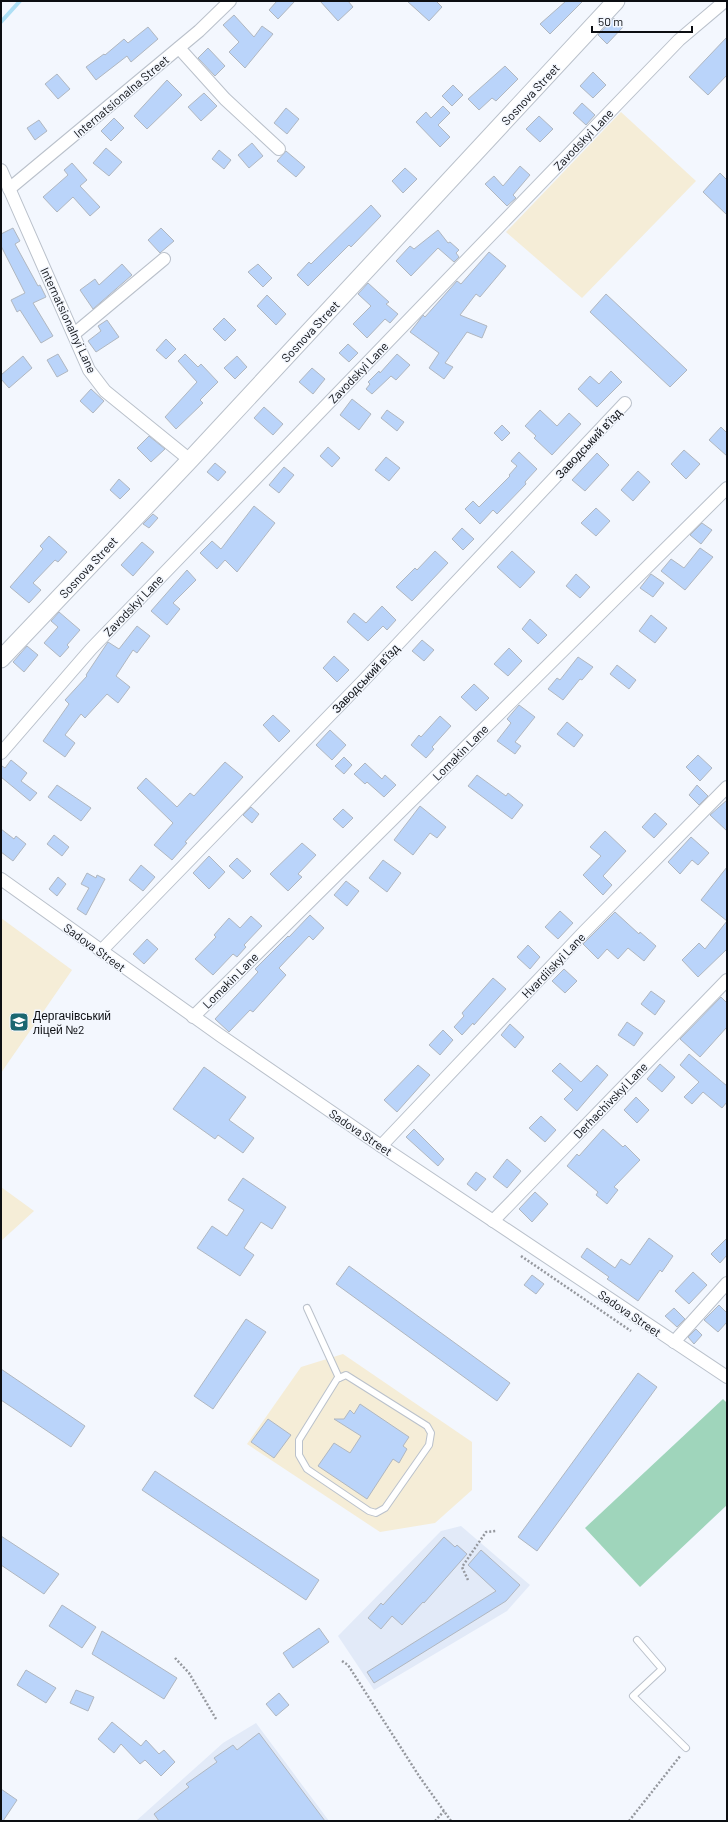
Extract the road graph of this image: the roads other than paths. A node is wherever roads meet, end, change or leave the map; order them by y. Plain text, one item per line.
1 (230, 1) edge
2 (616, 1) edge
3 (725, 1) edge
4 (179, 48) junction
5 (278, 149) dead end
6 (1, 170) edge
7 (9, 189) junction
8 (164, 259) dead end
9 (74, 334) junction
10 (626, 403) dead end
11 (190, 460) junction
12 (727, 488) edge
13 (1, 659) edge
14 (1, 754) edge
15 (727, 787) edge
16 (1, 879) edge
17 (101, 951) junction
18 (727, 980) edge
19 (193, 1017) junction
20 (381, 1146) junction
21 (493, 1221) junction
22 (727, 1283) edge
23 (307, 1308) dead end
24 (674, 1342) junction
25 (727, 1377) edge
26 (339, 1378) junction
27 (637, 1640) dead end
28 (686, 1748) road end

1 - 4 street, Internatsionalna Street
2 - 11 street, Sosnova Street
3 - 14 street, Zavodskyi Lane
4 - 5 street
4 - 7 street, Internatsionalna Street
6 - 7 street, Internatsionalnyi Lane
7 - 9 street, Internatsionalnyi Lane
8 - 9 street
9 - 11 street, Internatsionalnyi Lane
10 - 17 street, Заводський в’їзд
11 - 13 street, Sosnova Street
12 - 19 street, Lomakin Lane
15 - 20 street, Hvardiiskyi Lane
16 - 17 street, Sadova Street
17 - 19 street, Sadova Street
18 - 21 street, Derhachivskyi Lane
19 - 20 street, Sadova Street
20 - 21 street, Sadova Street
21 - 24 street, Sadova Street
22 - 24 street
23 - 26 lane
24 - 25 street, Sadova Street
26 - 26 lane
27 - 28 lane

